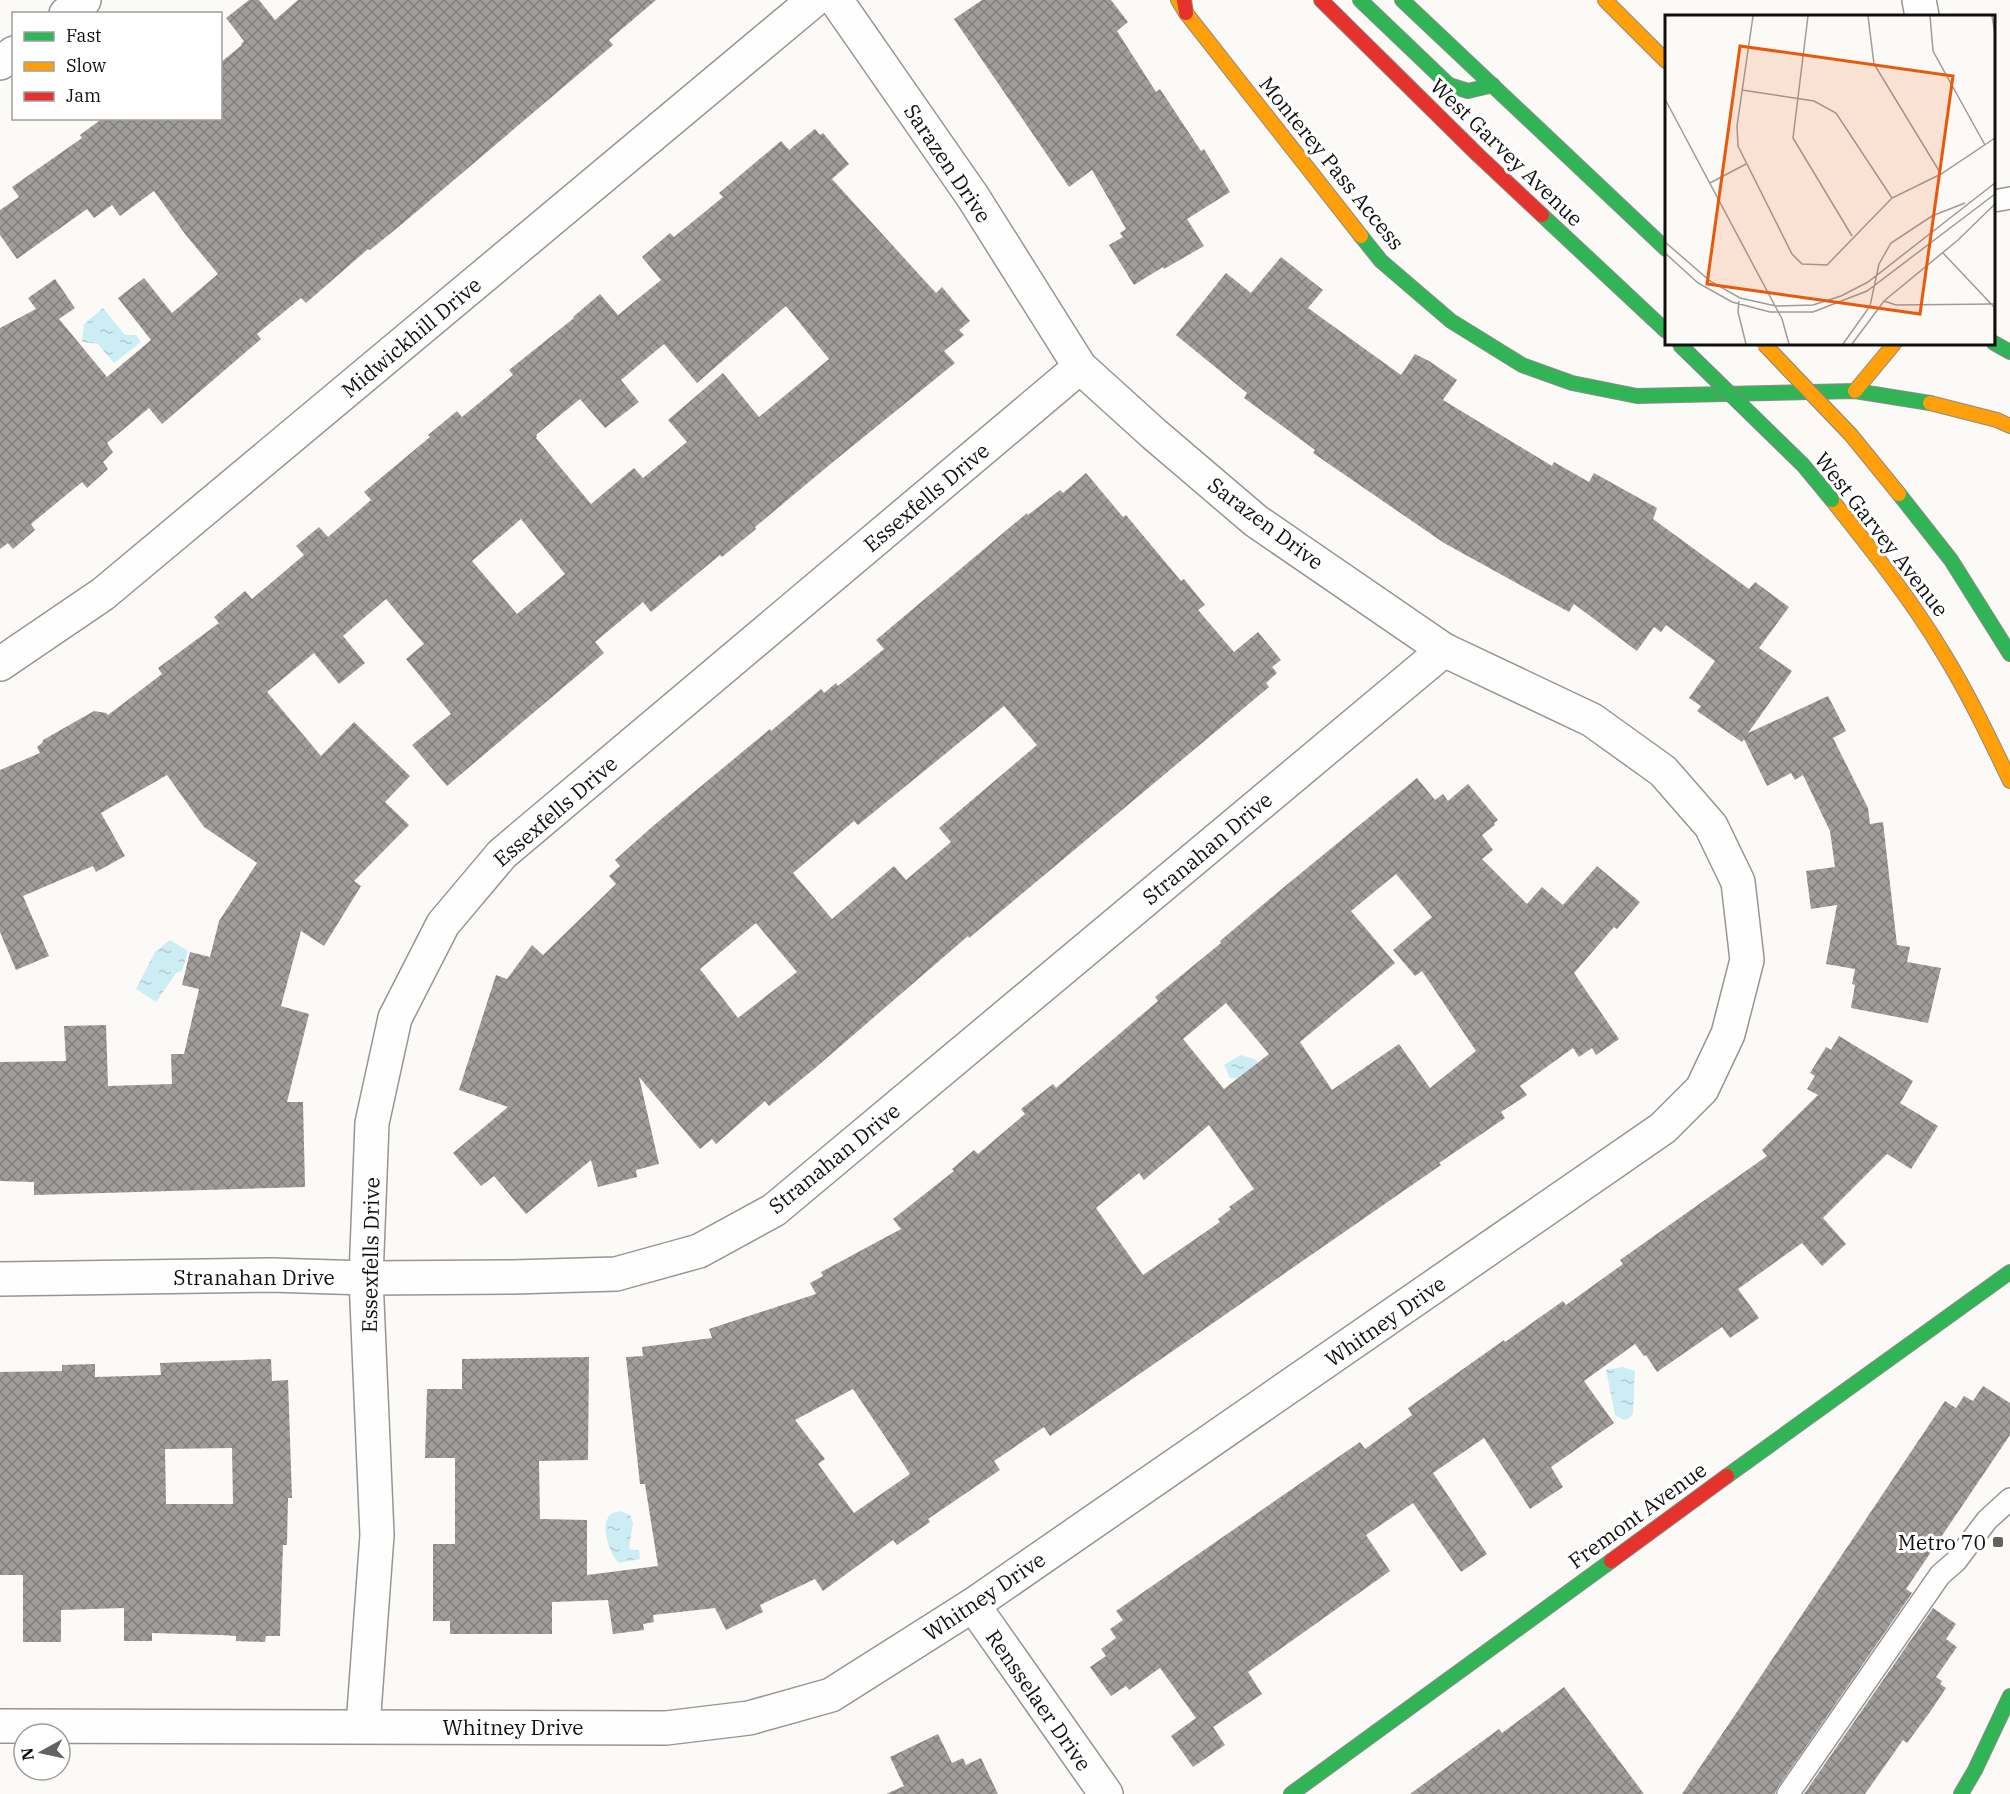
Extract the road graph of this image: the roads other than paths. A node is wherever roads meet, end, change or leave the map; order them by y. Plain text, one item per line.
1 (84, 0) edge
2 (814, 0) edge
3 (836, 0) edge
4 (1178, 0) edge
5 (1321, 0) edge
6 (1360, 0) edge
7 (1402, 0) edge
8 (1605, 0) edge
9 (1919, 0) edge
10 (1185, 6) edge
11 (69, 12) edge
12 (1922, 15) edge
13 (1665, 60) edge
14 (1493, 86) junction
15 (2010, 198) edge
16 (1995, 201) edge
17 (1665, 248) edge
18 (1665, 331) edge
19 (1995, 344) edge
20 (1680, 345) edge
21 (1765, 345) edge
22 (1893, 345) edge
23 (2010, 352) edge
24 (1080, 367) junction
25 (1855, 391) junction
26 (2010, 426) edge
27 (1444, 650) junction
28 (2010, 654) edge
29 (0, 664) edge
30 (2010, 781) edge
31 (1747, 960) joint
32 (2010, 1272) edge
33 (366, 1278) junction
34 (0, 1279) edge
35 (2010, 1499) edge
36 (973, 1605) junction
37 (2010, 1696) edge
38 (0, 1726) edge
39 (363, 1726) junction
40 (1106, 1794) edge
41 (1291, 1794) edge
42 (1788, 1794) edge
43 (1961, 1794) edge

1 - 11 street
2 - 29 street, Midwickhill Drive
3 - 24 street, Sarazen Drive
4 - 10 main road, Monterey Pass Access
5 - 18 main road, West Garvey Avenue
6 - 14 main road
7 - 14 main road, West Garvey Avenue
8 - 13 main road
9 - 12 street
10 - 25 main road, Monterey Pass Access
14 - 17 main road, West Garvey Avenue
15 - 16 lane
19 - 23 main road
20 - 30 main road, West Garvey Avenue, bridge
21 - 28 main road, West Garvey Avenue, bridge
22 - 25 main road
24 - 27 street, Sarazen Drive
24 - 33 street, Essexfells Drive
25 - 26 main road, Monterey Pass Access
27 - 31 street, Sarazen Drive
27 - 33 street, Stranahan Drive
31 - 36 street, Whitney Drive
32 - 41 main road, Fremont Avenue
33 - 34 street, Stranahan Drive
33 - 39 street, Essexfells Drive
35 - 42 lane
36 - 39 street, Whitney Drive
36 - 40 street, Rensselaer Drive
37 - 43 main road
38 - 39 street, Whitney Drive

